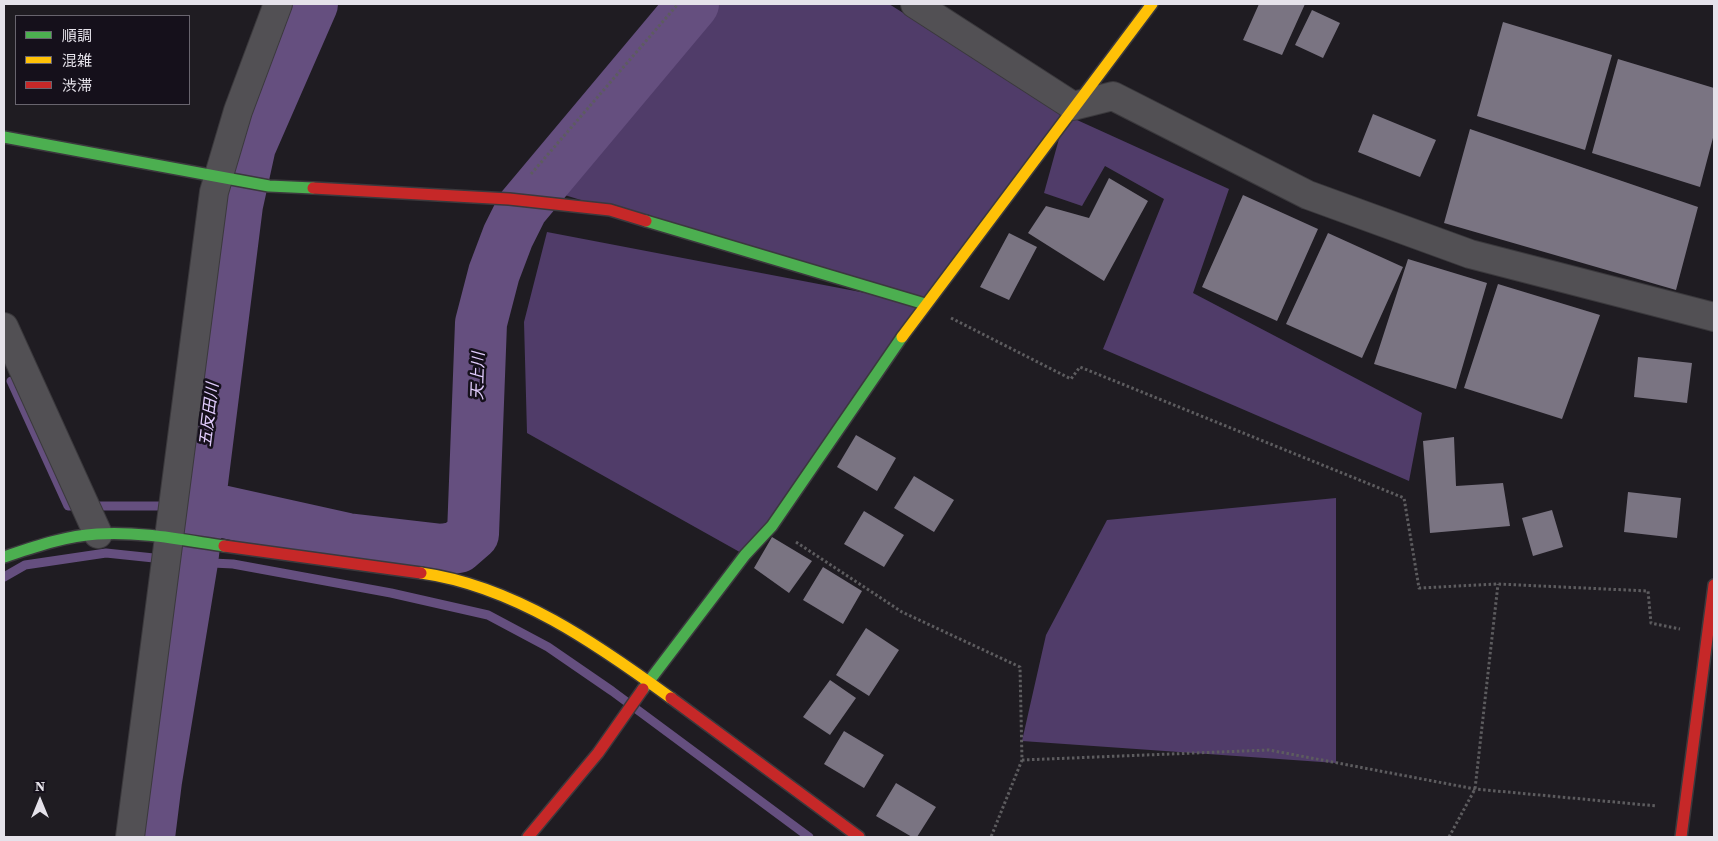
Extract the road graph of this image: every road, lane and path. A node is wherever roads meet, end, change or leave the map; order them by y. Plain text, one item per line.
1 (278, 4) edge
2 (678, 4) edge
3 (916, 4) edge
4 (1152, 4) edge
5 (1073, 106) junction
6 (4, 137) edge
7 (224, 177) junction
8 (512, 200) junction
9 (925, 304) junction
10 (1714, 317) edge
11 (4, 327) edge
12 (11, 360) edge
13 (772, 526) junction
14 (98, 534) junction
15 (173, 535) junction
16 (4, 556) edge
17 (1498, 584) junction
18 (1714, 585) edge
19 (1708, 634) junction
20 (648, 681) junction
21 (1022, 760) junction
22 (1475, 789) junction
23 (1684, 808) junction
24 (130, 837) edge
25 (528, 837) edge
26 (859, 837) edge
27 (991, 837) edge
28 (1449, 837) edge
29 (1680, 837) edge

1 - 7 street
2 - 8 path
3 - 5 street
4 - 5 street
5 - 9 street
5 - 10 street
6 - 7 street
7 - 8 street
7 - 15 street
8 - 9 street
9 - 13 street
9 - 17 path
11 - 12 street
12 - 14 street
13 - 20 street
13 - 21 path
14 - 15 street
14 - 16 street
15 - 20 street
15 - 24 street
17 - 19 path
17 - 22 path
18 - 19 street
19 - 23 street
20 - 25 street
20 - 26 street
21 - 22 path
21 - 27 path
22 - 23 path
22 - 28 path
23 - 29 street

